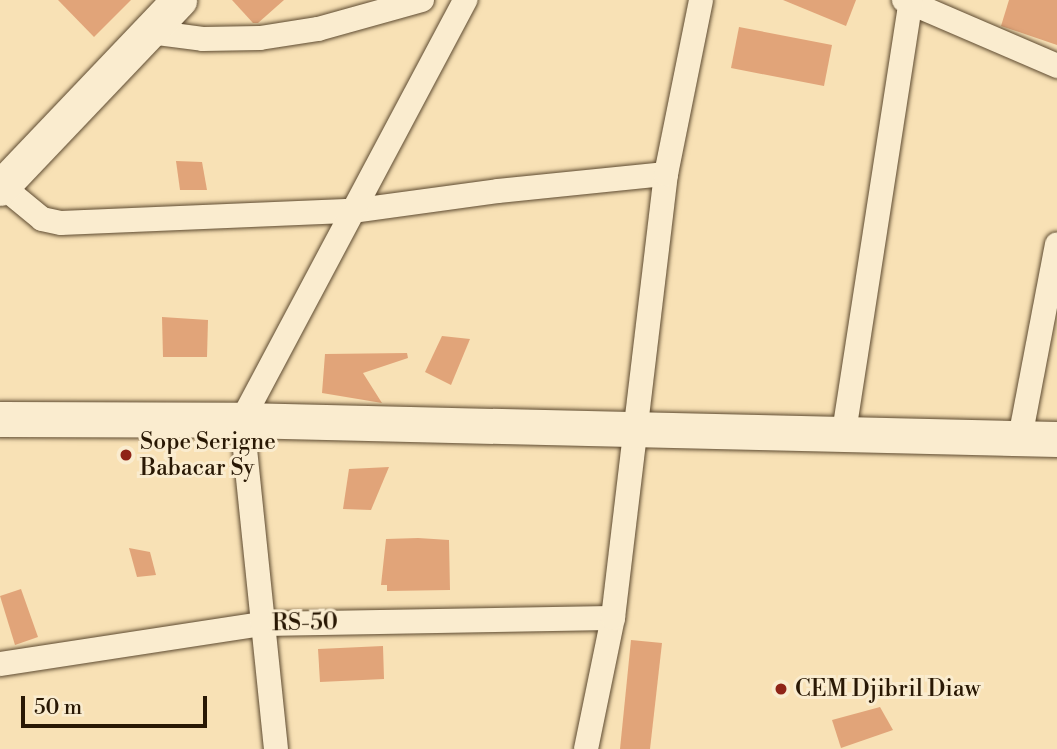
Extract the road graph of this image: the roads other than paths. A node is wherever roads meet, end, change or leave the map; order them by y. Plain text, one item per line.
1 (422, 0) edge
2 (465, 0) edge
3 (701, 0) edge
4 (908, 1) edge
5 (175, 2) edge
6 (150, 32) junction
7 (1057, 66) edge
8 (666, 174) junction
9 (1, 187) edge
10 (352, 211) junction
11 (1057, 244) edge
12 (0, 419) edge
13 (242, 420) junction
14 (638, 428) junction
15 (844, 432) junction
16 (1020, 438) junction
17 (1057, 439) edge
18 (613, 618) junction
19 (262, 624) junction
20 (0, 664) edge
21 (276, 749) edge
22 (586, 749) edge

1 - 6 street
2 - 10 street
3 - 8 street
4 - 7 street
4 - 15 street
5 - 6 street
6 - 9 street
8 - 10 street
8 - 14 street
9 - 10 street
10 - 13 street
11 - 16 street
12 - 13 street
13 - 14 street
13 - 19 street
14 - 15 street
14 - 18 street
15 - 16 street
16 - 17 street
18 - 19 street, RS-50
18 - 22 street
19 - 20 street, RS-50
19 - 21 street

